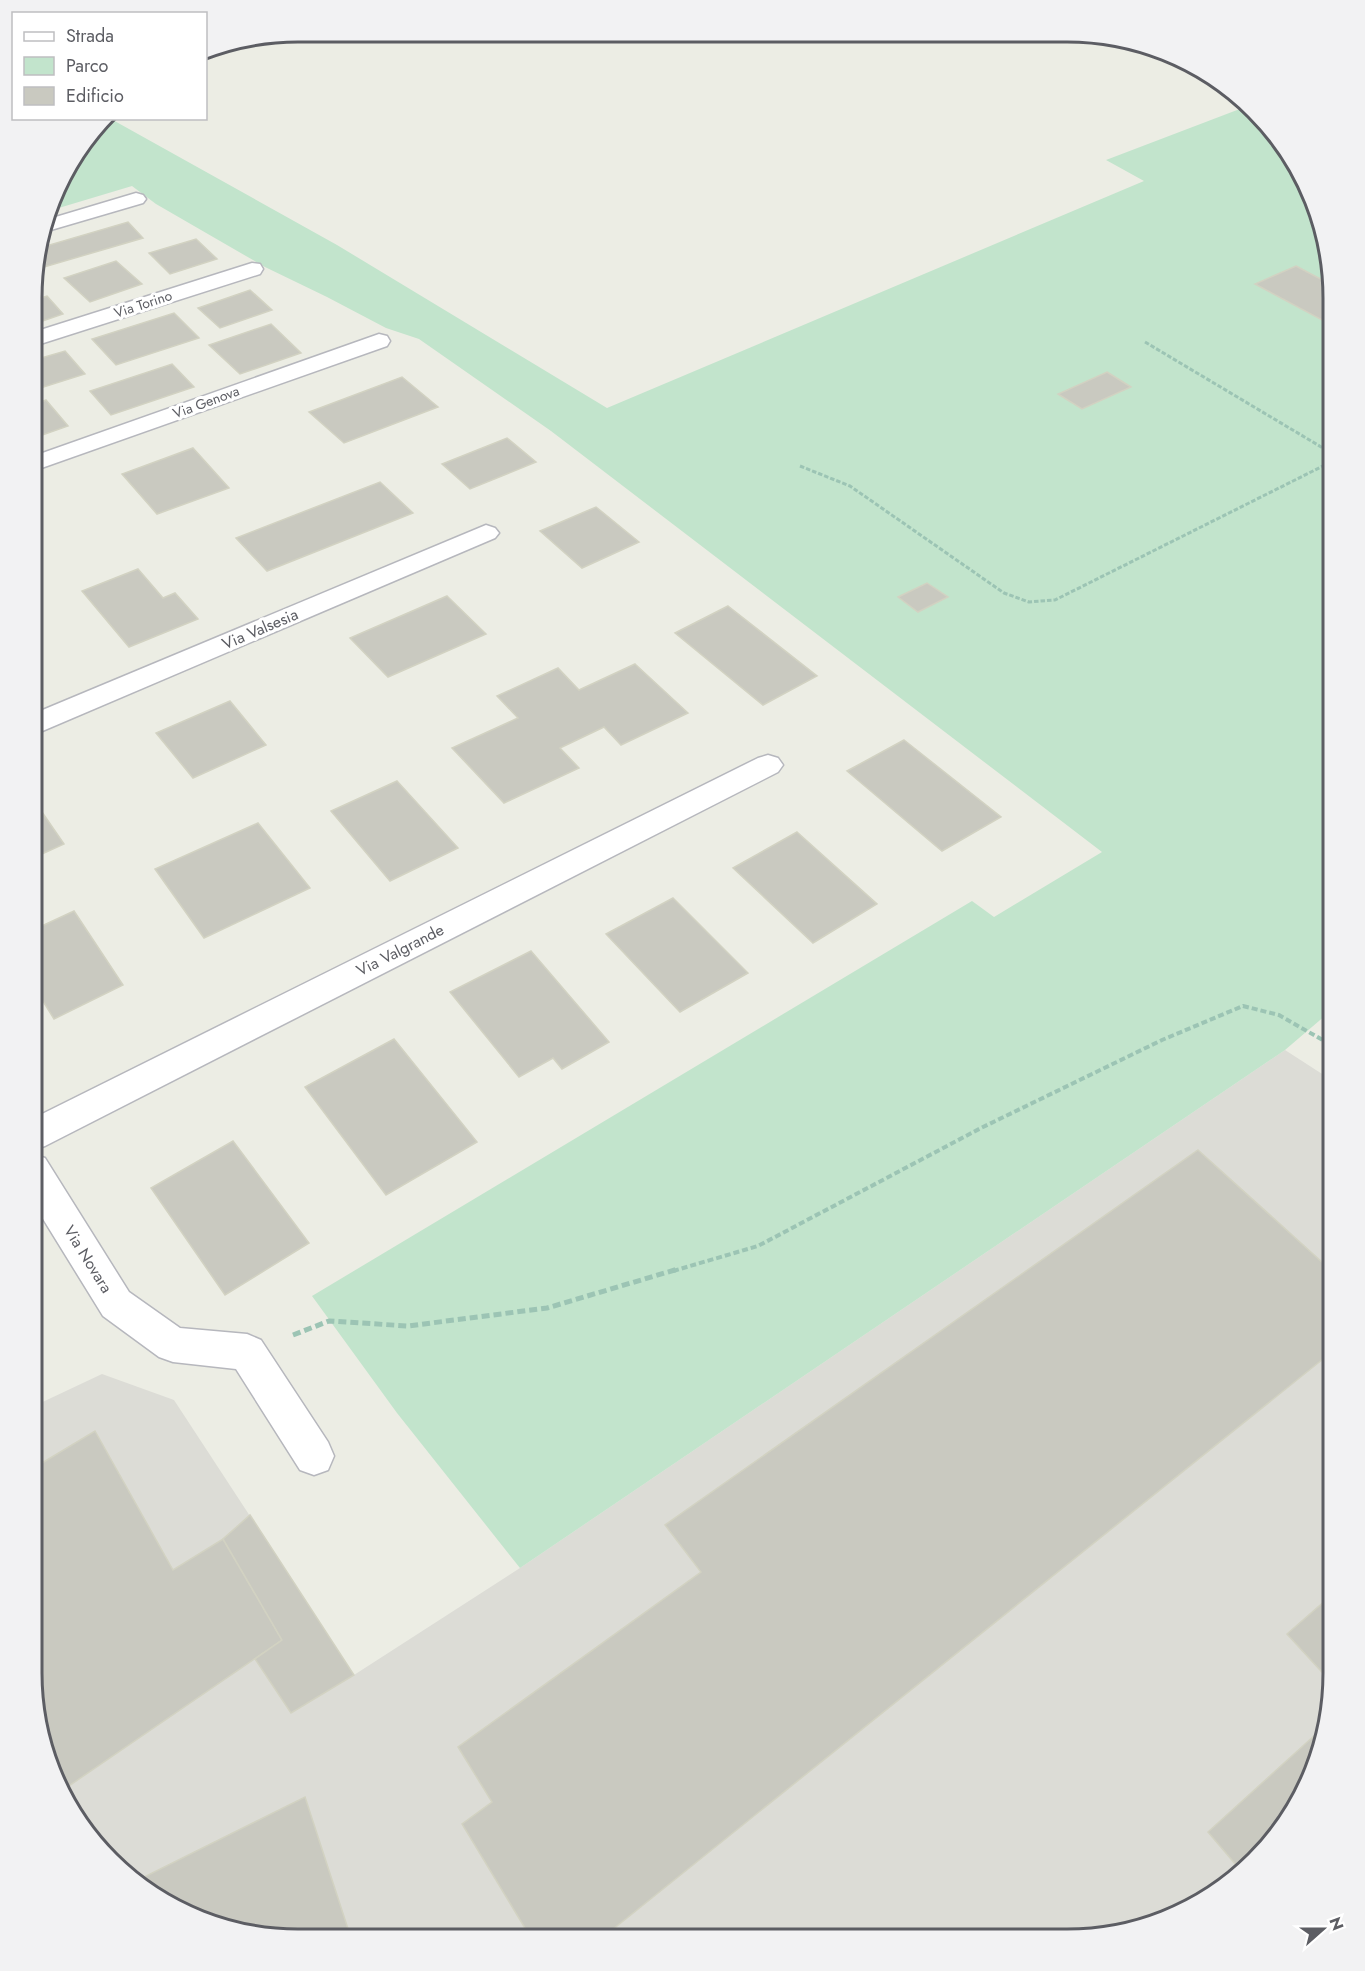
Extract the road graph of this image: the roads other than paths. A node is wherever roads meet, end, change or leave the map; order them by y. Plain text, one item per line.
1 (136, 199) dead end
2 (54, 224) edge
3 (252, 269) dead end
4 (42, 336) edge
5 (379, 341) dead end
6 (42, 461) edge
7 (486, 533) dead end
8 (42, 721) edge
9 (768, 765) dead end
10 (42, 1131) edge
11 (42, 1185) edge
12 (314, 1456) dead end

1 - 2 street
3 - 4 street, Via Torino
5 - 6 street, Via Genova
7 - 8 street, Via Valsesia
9 - 10 street, Via Valgrande
11 - 12 street, Via Novara

